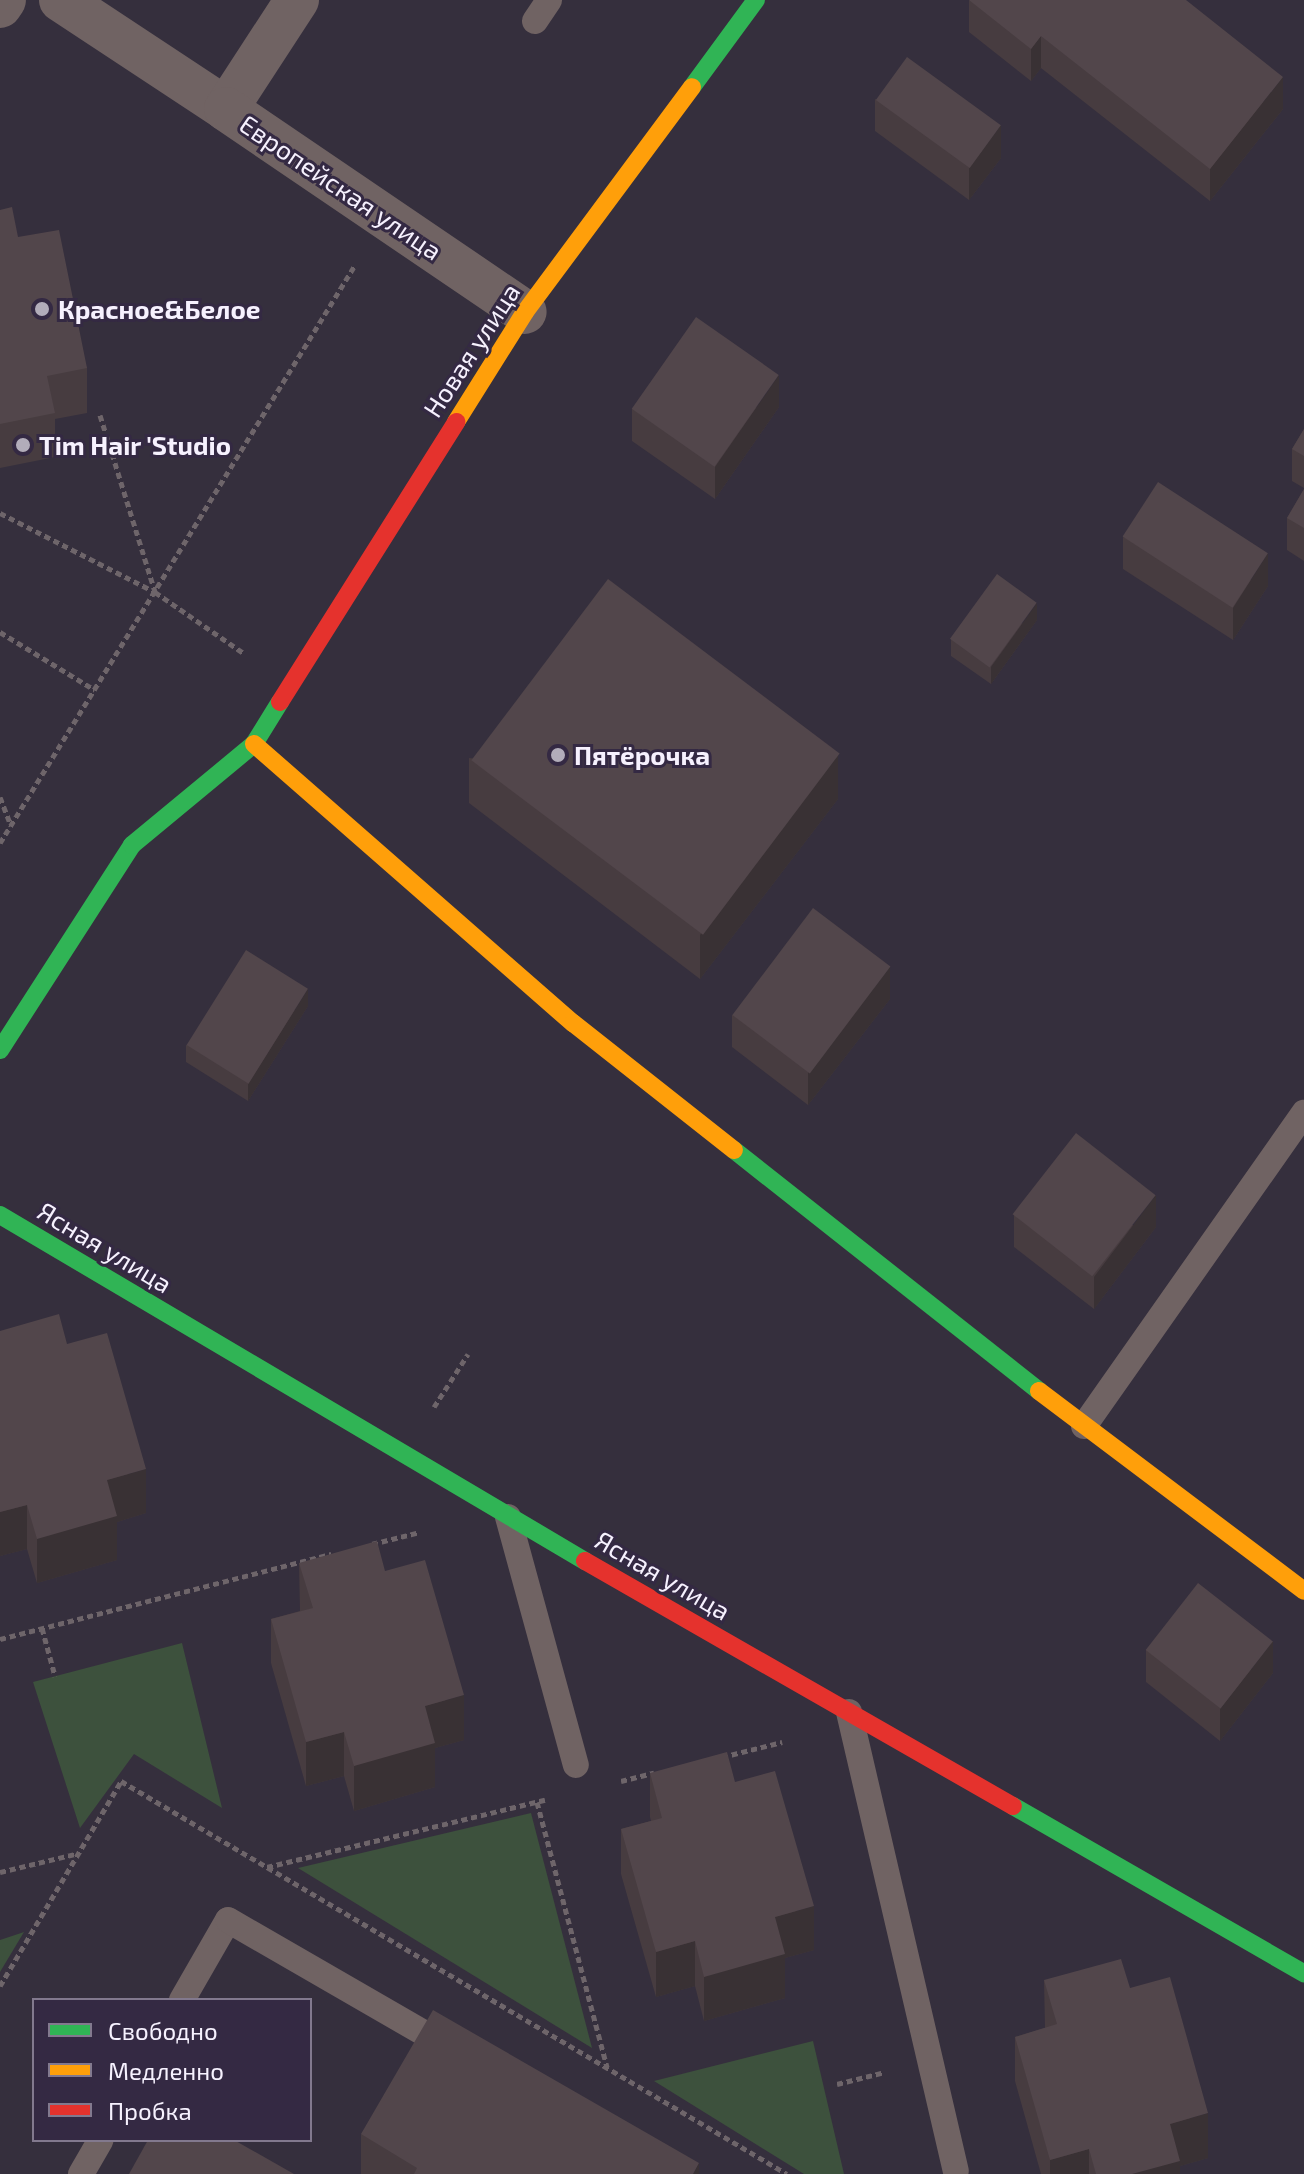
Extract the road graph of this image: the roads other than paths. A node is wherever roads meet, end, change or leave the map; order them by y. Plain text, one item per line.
1 (4, 0) edge
2 (61, 0) edge
3 (297, 0) edge
4 (756, 0) edge
5 (0, 6) edge
6 (226, 109) junction
7 (525, 312) junction
8 (254, 744) junction
9 (0, 1050) edge
10 (1304, 1113) edge
11 (0, 1215) edge
12 (1084, 1426) junction
13 (508, 1517) junction
14 (1304, 1591) edge
15 (849, 1712) junction
16 (576, 1765) dead end
17 (1304, 1973) edge
18 (183, 1998) edge
19 (476, 2063) edge
20 (100, 2142) edge
21 (956, 2171) dead end
22 (81, 2174) edge

1 - 5 street
2 - 6 street
3 - 6 street, Европейская улица
4 - 7 street, Новая улица
6 - 7 street, Европейская улица
7 - 8 street, Новая улица
8 - 9 street, Новая улица
8 - 12 street
10 - 12 lane
11 - 13 street, Ясная улица
12 - 14 street
13 - 15 street, Ясная улица
13 - 16 lane
15 - 17 street, Ясная улица
15 - 21 lane
18 - 19 lane
20 - 22 lane

